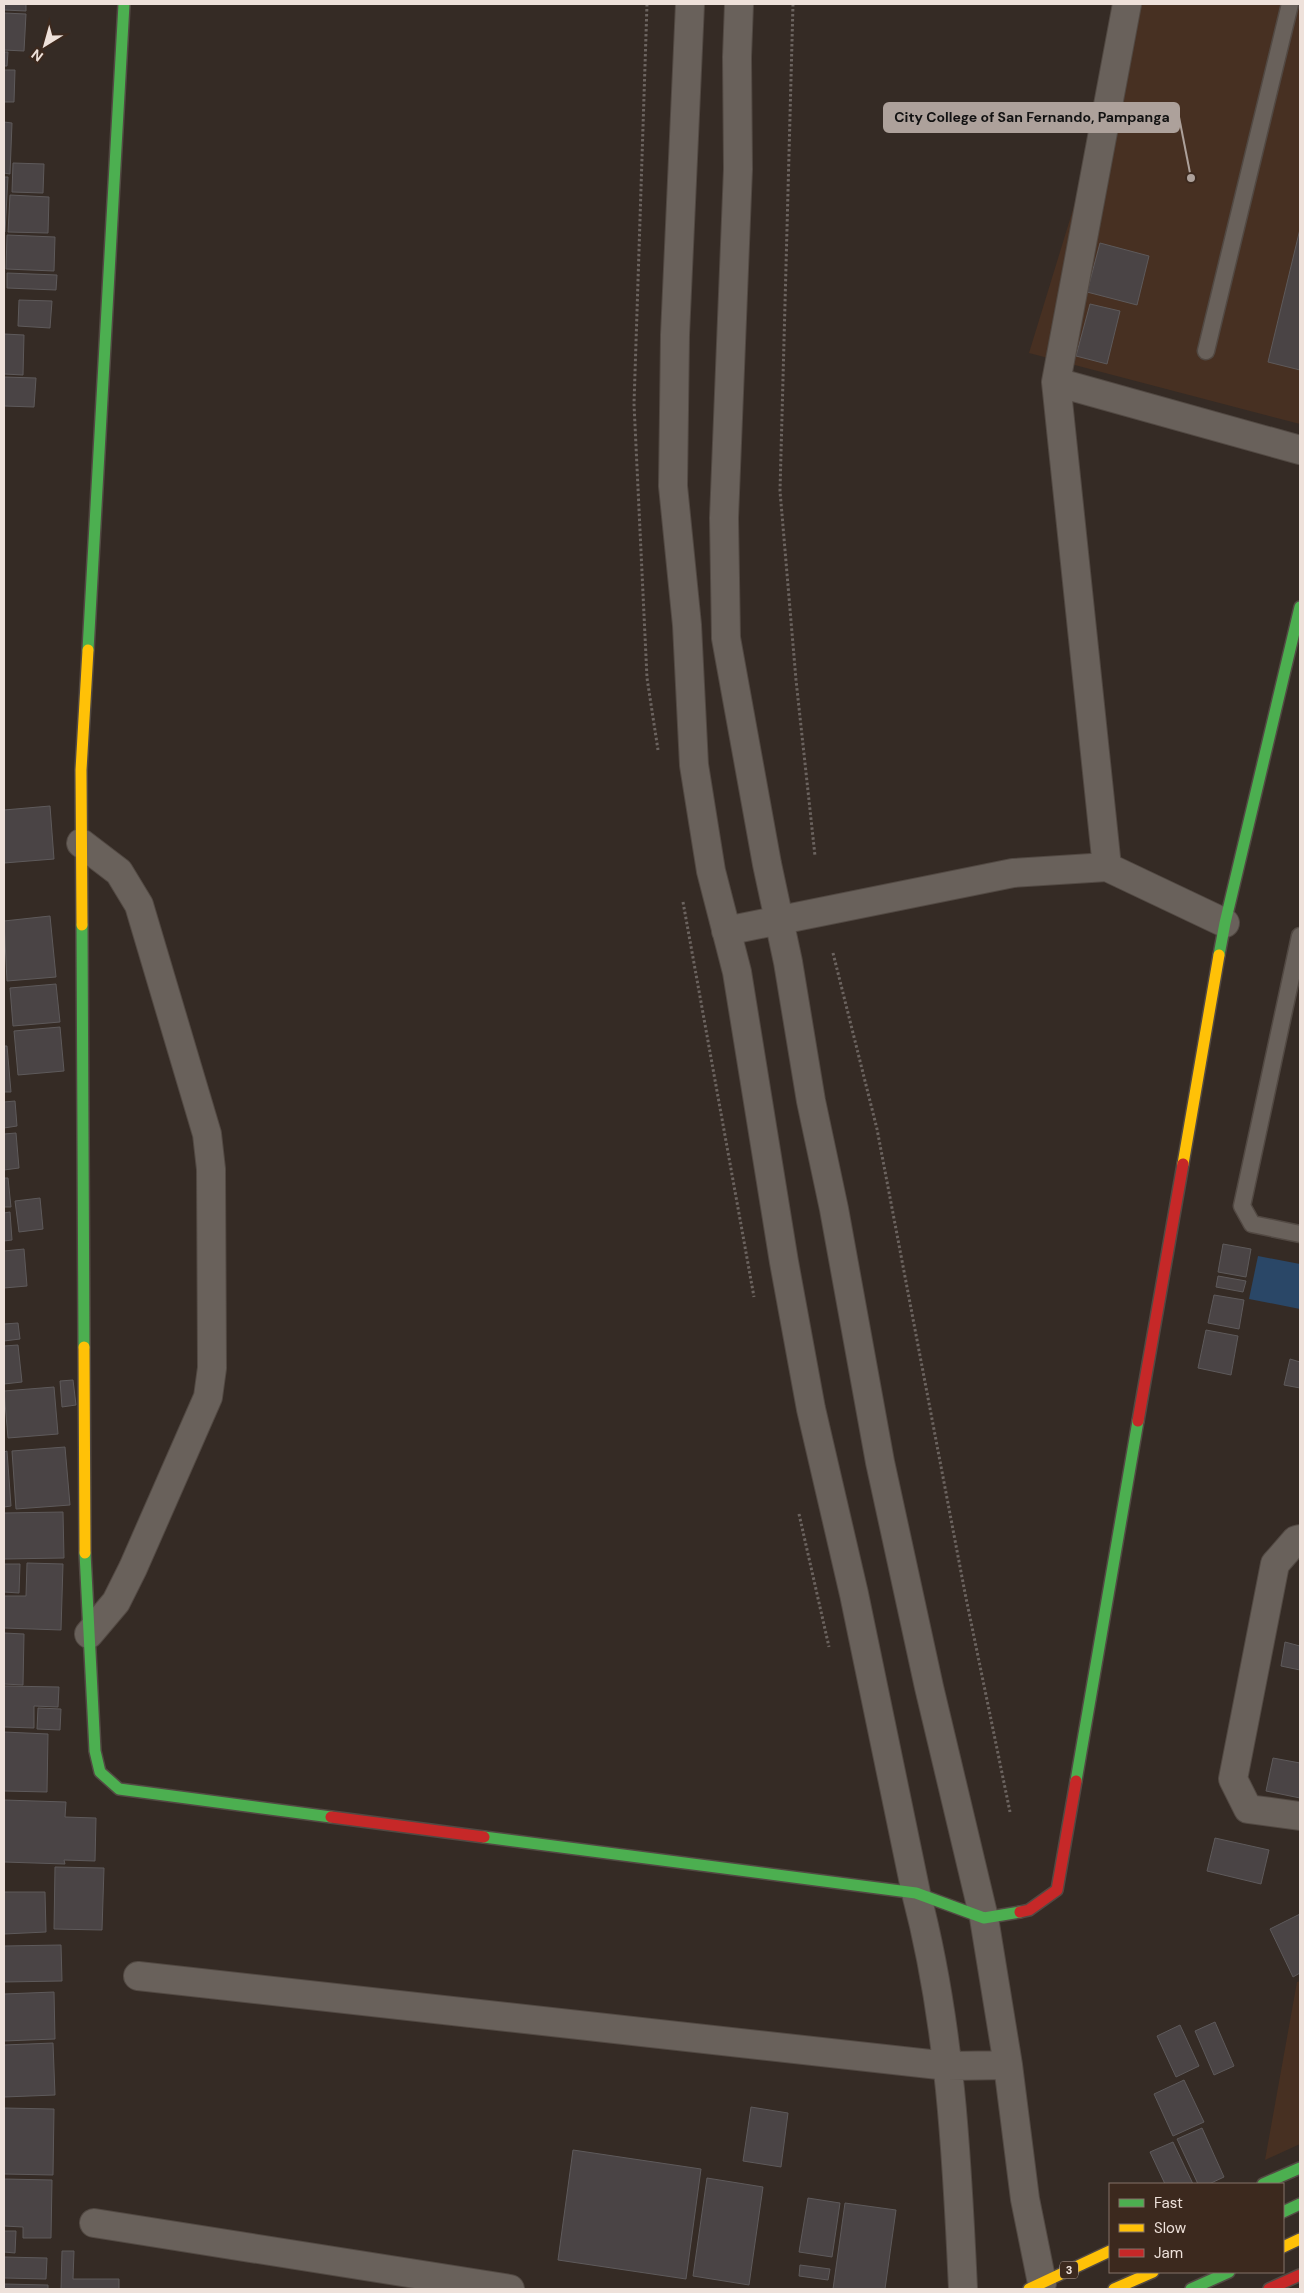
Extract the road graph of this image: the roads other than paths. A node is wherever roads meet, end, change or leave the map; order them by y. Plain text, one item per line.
1 (124, 4) edge
2 (690, 4) edge
3 (738, 4) edge
4 (1127, 4) edge
5 (1290, 4) edge
6 (1206, 351) dead end
7 (1056, 382) junction
8 (1300, 450) edge
9 (1300, 607) edge
10 (82, 843) junction
11 (1107, 867) junction
12 (779, 921) junction
13 (1225, 923) junction
14 (726, 932) junction
15 (1300, 936) edge
16 (1300, 1234) edge
17 (1300, 1539) edge
18 (88, 1634) junction
19 (1300, 1816) edge
20 (916, 1893) junction
21 (984, 1918) junction
22 (138, 1976) dead end
23 (1008, 2065) junction
24 (948, 2066) junction
25 (1300, 2168) edge
26 (1265, 2183) edge
27 (1300, 2204) edge
28 (1284, 2212) edge
29 (94, 2223) dead end
30 (1300, 2239) edge
31 (1284, 2247) edge
32 (1109, 2251) edge
33 (1151, 2273) edge
34 (1227, 2273) edge
35 (1300, 2275) edge
36 (1035, 2286) edge
37 (510, 2289) edge
38 (964, 2289) edge
39 (1114, 2289) edge
40 (1192, 2289) edge
41 (1269, 2289) edge

1 - 10 main road
2 - 14 street
3 - 12 street
4 - 7 street
5 - 6 lane
7 - 8 street
7 - 11 street
9 - 13 main road
10 - 18 main road
10 - 18 street
11 - 12 street
11 - 13 street
12 - 14 street
12 - 21 street
13 - 21 main road
14 - 20 street
15 - 16 lane
17 - 19 street
18 - 20 main road
20 - 21 main road
20 - 24 street
21 - 23 street
22 - 24 street
23 - 24 street
23 - 36 street
24 - 38 street
25 - 26 main road
27 - 28 main road
29 - 37 street
30 - 31 main road
32 - 36 main road, 3
33 - 39 main road
34 - 40 main road
35 - 41 main road

